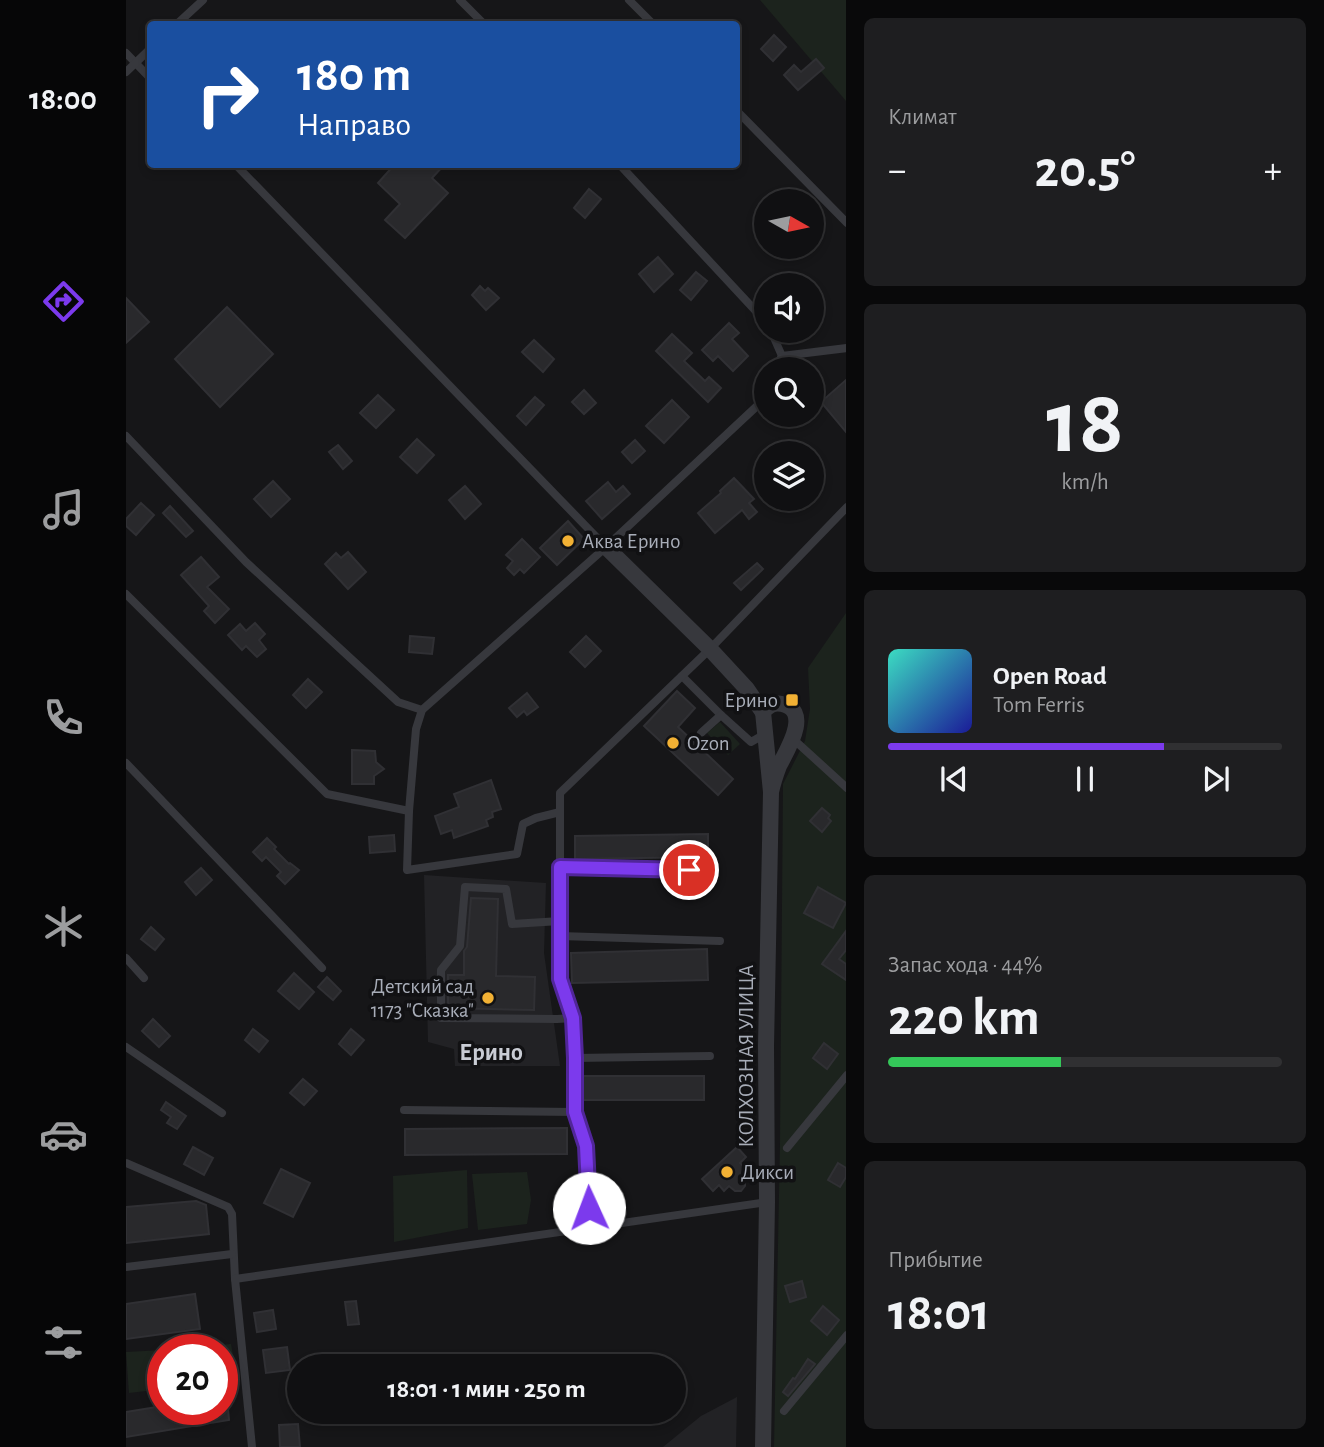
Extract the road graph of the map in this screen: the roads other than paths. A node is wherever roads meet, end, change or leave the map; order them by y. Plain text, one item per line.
1 (203, 0) edge
2 (460, 0) edge
3 (629, 0) edge
4 (180, 21) edge
5 (481, 21) edge
6 (650, 21) edge
7 (126, 52) edge
8 (147, 52) edge
9 (136, 62) junction
10 (126, 72) edge
11 (147, 75) edge
12 (740, 113) edge
13 (239, 168) edge
14 (623, 168) edge
15 (846, 223) edge
16 (754, 308) edge
17 (776, 343) edge
18 (846, 348) edge
19 (782, 356) joint
20 (754, 409) edge
21 (126, 436) edge
22 (846, 507) edge
23 (607, 547) junction
24 (126, 594) edge
25 (710, 649) junction
26 (682, 676) junction
27 (422, 710) junction
28 (762, 712) junction
29 (721, 715) junction
30 (701, 733) dead end
31 (765, 734) junction
32 (792, 738) junction
33 (126, 763) edge
34 (846, 788) edge
35 (771, 792) junction
36 (409, 811) junction
37 (560, 811) junction
38 (560, 867) junction
39 (715, 871) dead end
40 (560, 921) junction
41 (560, 936) junction
42 (720, 941) dead end
43 (126, 958) edge
44 (322, 968) dead end
45 (144, 978) dead end
46 (573, 1018) junction
47 (126, 1047) edge
48 (710, 1056) dead end
49 (575, 1058) junction
50 (846, 1075) edge
51 (404, 1110) dead end
52 (575, 1112) junction
53 (222, 1113) dead end
54 (787, 1148) dead end
55 (126, 1163) edge
56 (767, 1202) junction
57 (596, 1226) junction
58 (233, 1254) junction
59 (126, 1267) edge
60 (235, 1279) junction
61 (846, 1335) edge
62 (784, 1411) dead end
63 (252, 1447) edge
64 (763, 1447) edge

1 - 4 lane
2 - 5 lane
3 - 6 lane
7 - 9 lane
8 - 9 lane
9 - 10 lane
9 - 11 lane
12 - 15 lane
13 - 23 lane
14 - 16 lane
17 - 19 lane
18 - 19 lane
20 - 23 lane
21 - 27 lane
22 - 25 lane
23 - 25 street
23 - 27 lane
24 - 36 lane
25 - 26 lane
25 - 28 street
26 - 29 lane
26 - 37 lane
27 - 36 lane
28 - 31 street, КОЛХОЗНАЯ УЛИЦА
28 - 32 street
29 - 30 lane
29 - 31 lane
31 - 35 street, КОЛХОЗНАЯ УЛИЦА
32 - 34 lane
32 - 35 street, КОЛХОЗНАЯ УЛИЦА
33 - 44 lane
35 - 56 street, КОЛХОЗНАЯ УЛИЦА
36 - 37 lane
37 - 38 lane
38 - 39 lane
38 - 40 lane
40 - 41 lane
40 - 46 lane
41 - 42 lane
41 - 46 lane
43 - 45 lane
46 - 49 lane
47 - 53 lane
48 - 49 lane
49 - 52 lane
50 - 54 lane
51 - 52 lane
52 - 57 lane
55 - 58 lane
56 - 57 lane
56 - 64 street, КОЛХОЗНАЯ УЛИЦА
57 - 60 lane
58 - 59 lane
58 - 60 lane
60 - 63 lane
61 - 62 lane

